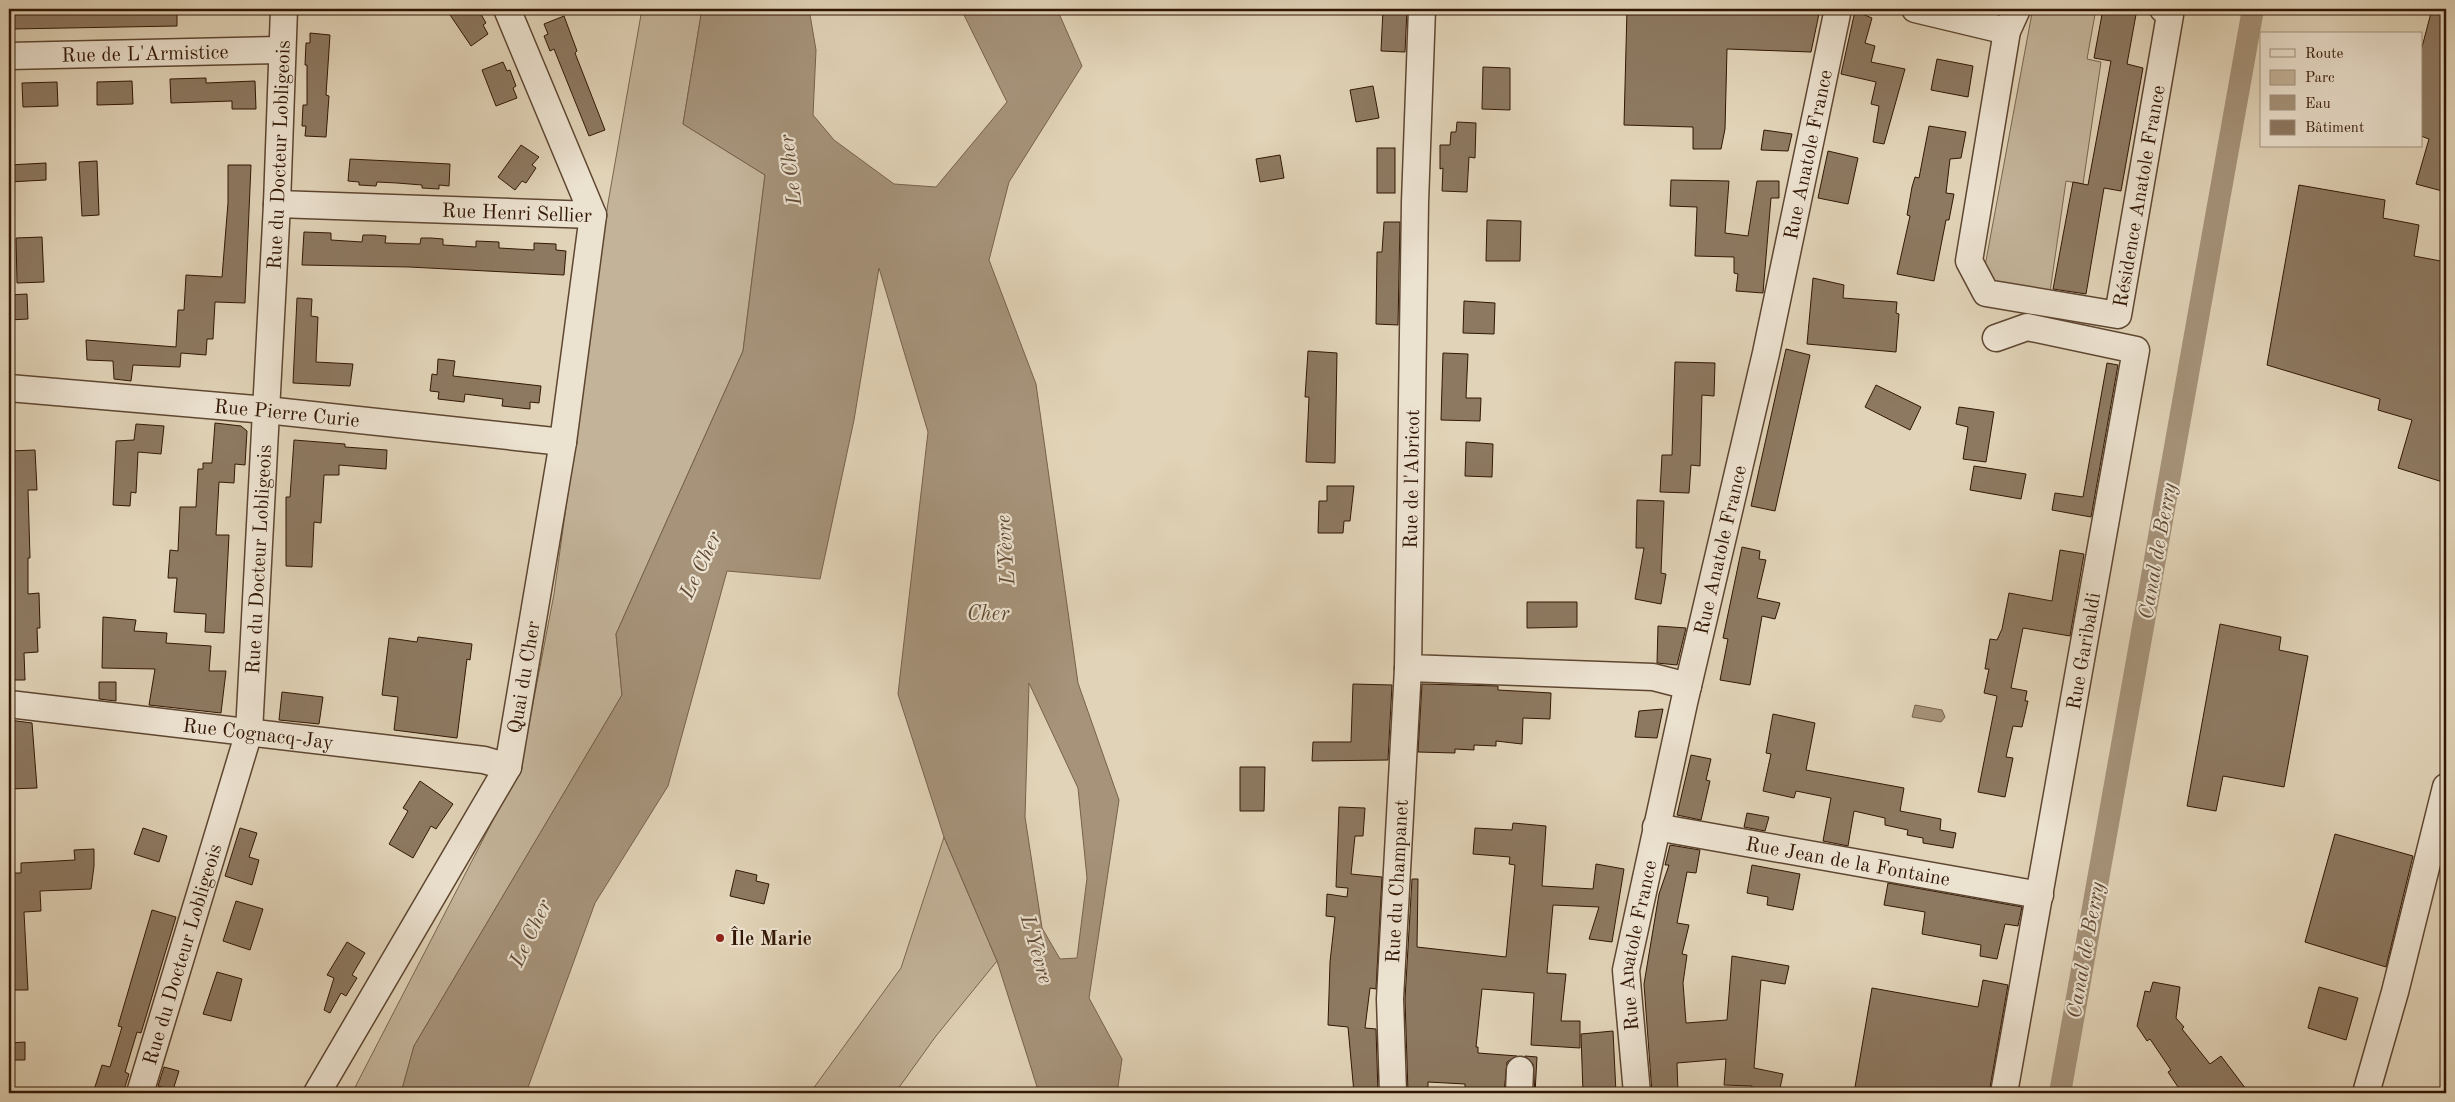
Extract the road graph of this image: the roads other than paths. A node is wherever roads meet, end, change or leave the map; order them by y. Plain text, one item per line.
1 (284, 9) edge
2 (507, 9) edge
3 (1422, 9) edge
4 (1838, 9) edge
5 (1915, 9) edge
6 (2163, 9) edge
7 (2012, 20) edge
8 (281, 50) junction
9 (9, 56) edge
10 (278, 204) junction
11 (593, 215) junction
12 (1996, 338) dead end
13 (9, 388) edge
14 (266, 410) junction
15 (563, 442) junction
16 (1408, 668) junction
17 (1688, 686) junction
18 (9, 704) edge
19 (249, 732) junction
20 (508, 767) junction
21 (2446, 787) edge
22 (1656, 827) junction
23 (2040, 895) junction
24 (140, 1093) edge
25 (317, 1093) edge
26 (1394, 1093) edge
27 (1637, 1093) edge
28 (2004, 1093) edge
29 (2366, 1093) edge

1 - 8 street, Rue du Docteur Lobligeois
2 - 11 street, Rue Henri Sellier
3 - 16 street, Rue de l'Abricot
4 - 17 street, Rue Anatole France
5 - 7 street, Résidence Anatole France
6 - 7 street, Résidence Anatole France
8 - 9 street, Rue de L'Armistice
8 - 10 street, Rue du Docteur Lobligeois
10 - 11 street, Rue Henri Sellier
10 - 14 street, Rue du Docteur Lobligeois
11 - 15 street, Quai du Cher
12 - 23 street, Rue Garibaldi
13 - 14 street, Rue Pierre Curie
14 - 15 street, Rue Pierre Curie
14 - 19 street, Rue du Docteur Lobligeois
15 - 20 street, Quai du Cher
16 - 17 street
16 - 26 street, Rue du Champanet
17 - 22 street, Rue Anatole France
18 - 19 street, Rue Cognacq-Jay
19 - 20 street, Rue Cognacq-Jay
19 - 24 street, Rue du Docteur Lobligeois
20 - 25 street, Quai du Cher
21 - 29 street
22 - 23 street, Rue Jean de la Fontaine
22 - 27 street, Rue Anatole France
23 - 28 street, Rue Garibaldi

